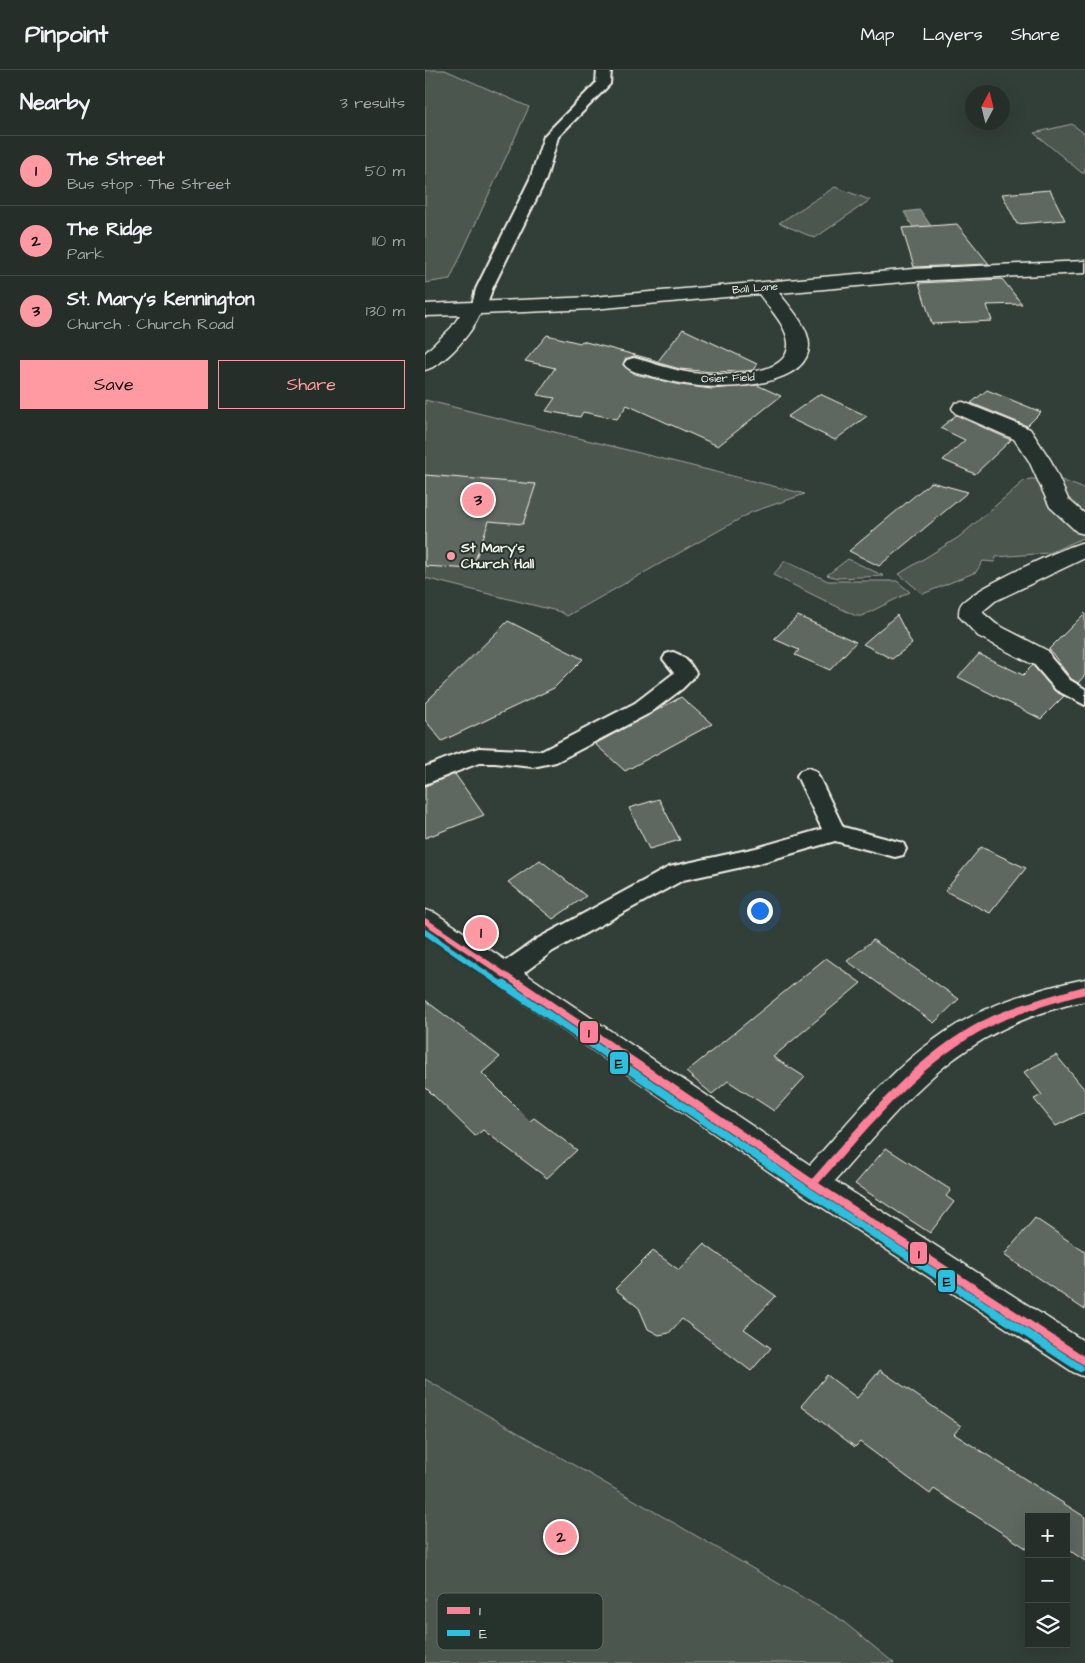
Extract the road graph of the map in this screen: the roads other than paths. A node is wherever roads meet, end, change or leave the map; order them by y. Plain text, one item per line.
1 (604, 70) edge
2 (1085, 267) edge
3 (764, 287) junction
4 (475, 309) junction
5 (425, 310) edge
6 (425, 364) edge
7 (635, 387) dead end
8 (963, 408) dead end
9 (1085, 527) edge
10 (1085, 549) edge
11 (1039, 657) joint
12 (673, 659) dead end
13 (1085, 698) edge
14 (425, 776) edge
15 (808, 776) dead end
16 (835, 833) junction
17 (895, 849) dead end
18 (425, 921) edge
19 (505, 974) junction
20 (1085, 990) edge
21 (813, 1184) junction
22 (1085, 1361) edge

1 - 4 lane
2 - 3 street, Ball Lane
3 - 4 street, Ball Lane
3 - 7 street, Osier Field
4 - 5 street, Ball Lane
4 - 6 street
8 - 9 street
10 - 11 street
11 - 13 lane
12 - 14 lane
15 - 16 lane
16 - 17 lane
16 - 19 lane
18 - 19 street
19 - 21 street
20 - 21 street
21 - 22 street

